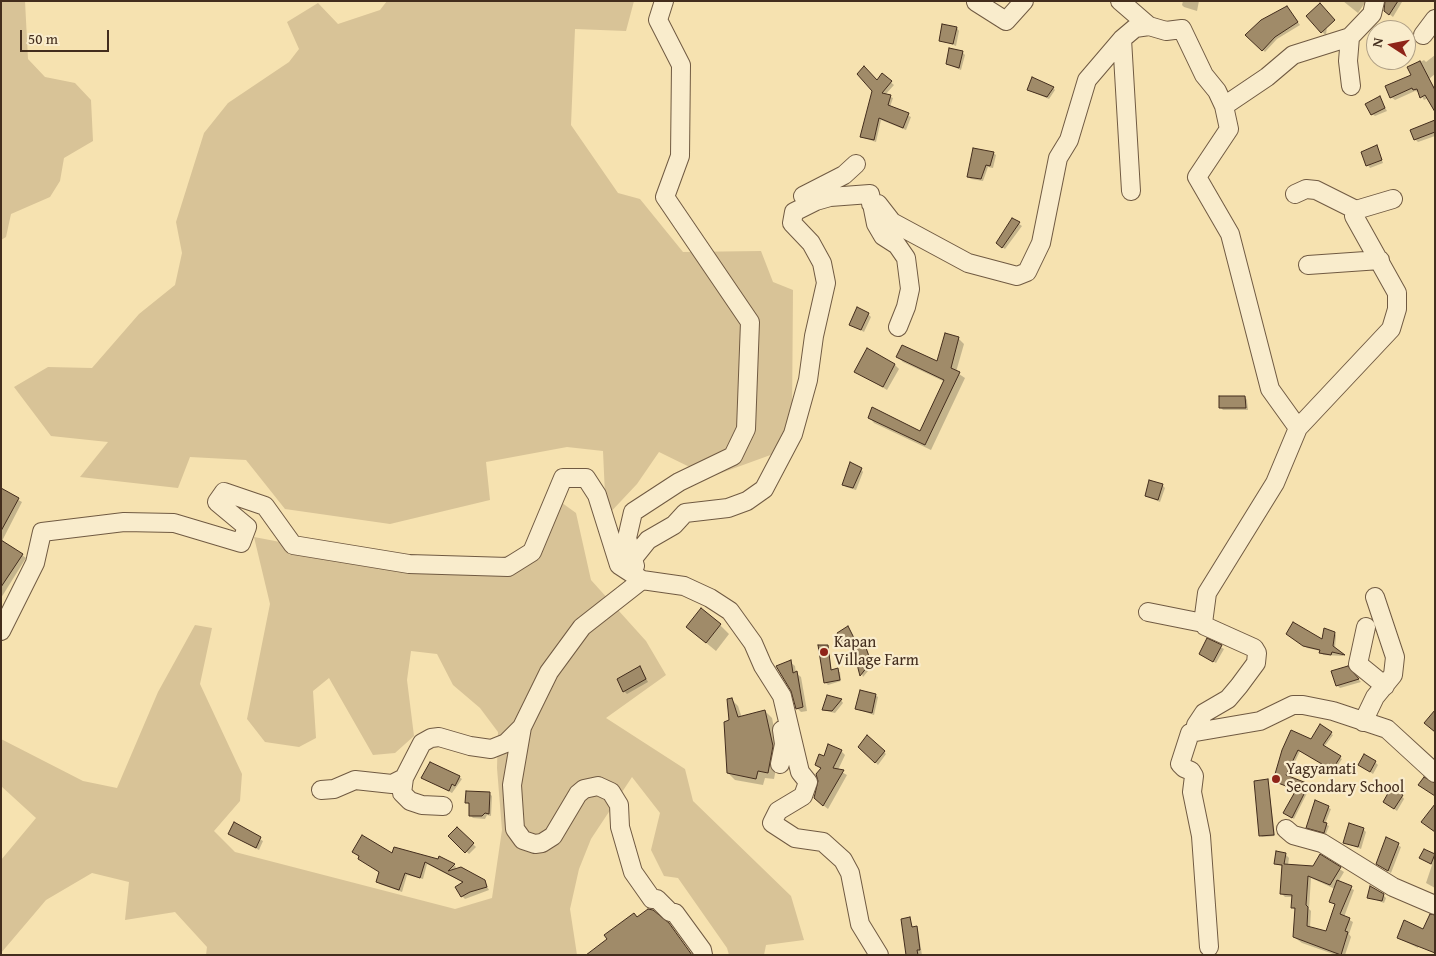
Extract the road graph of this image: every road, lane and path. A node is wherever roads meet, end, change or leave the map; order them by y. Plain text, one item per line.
1 (664, 1) edge
2 (1024, 1) edge
3 (1120, 1) edge
4 (1375, 1) edge
5 (976, 2) dead end
6 (1435, 19) edge
7 (1149, 26) junction
8 (1423, 35) dead end
9 (1350, 38) junction
10 (1122, 39) junction
11 (1351, 86) dead end
12 (1224, 106) junction
13 (856, 164) dead end
14 (1132, 191) dead end
15 (1295, 194) dead end
16 (1393, 199) dead end
17 (871, 204) junction
18 (1356, 210) junction
19 (794, 212) junction
20 (1380, 260) junction
21 (1308, 265) dead end
22 (898, 327) dead end
23 (1298, 428) junction
24 (632, 560) junction
25 (642, 580) junction
26 (1375, 598) dead end
27 (1148, 612) dead end
28 (1203, 623) junction
29 (1366, 627) dead end
30 (1, 631) edge
31 (774, 684) junction
32 (1385, 686) junction
33 (1363, 722) junction
34 (522, 727) junction
35 (1195, 732) junction
36 (780, 764) dead end
37 (1435, 772) edge
38 (404, 778) junction
39 (321, 790) dead end
40 (444, 806) dead end
41 (1286, 829) dead end
42 (1435, 905) edge
43 (1209, 947) dead end
44 (702, 955) edge
45 (879, 955) edge

1 - 24 street
2 - 5 street
3 - 7 street
4 - 9 street
6 - 8 street
7 - 10 street
7 - 12 street
9 - 11 street
9 - 12 street
10 - 14 street
10 - 17 street
12 - 23 street
13 - 19 street
15 - 18 street
16 - 18 street
17 - 19 street
17 - 22 street
18 - 20 street
19 - 24 street
20 - 21 street
20 - 23 street
23 - 28 street
24 - 25 street
25 - 30 street
25 - 31 street
25 - 34 street
26 - 32 street
27 - 28 street
28 - 35 street
29 - 32 street
31 - 36 street
31 - 45 street
32 - 33 street
33 - 35 street
33 - 37 street
34 - 38 street
34 - 44 street
35 - 43 street
38 - 39 street
38 - 40 street
41 - 42 street

